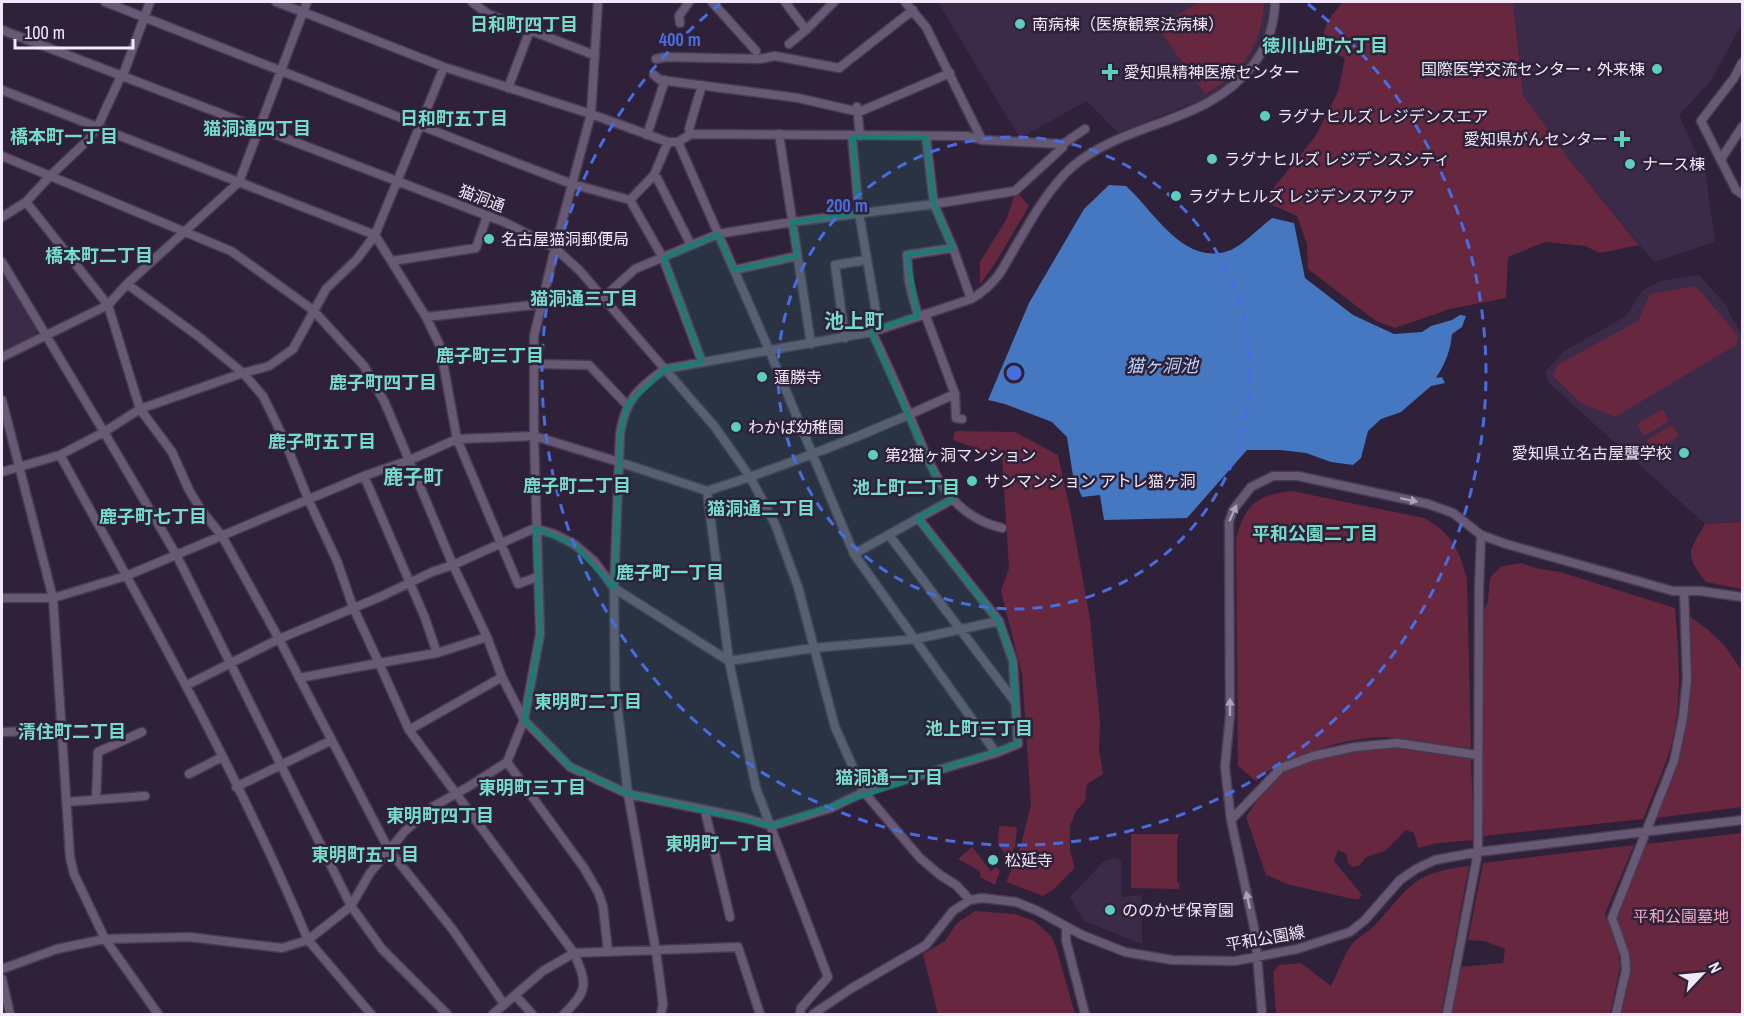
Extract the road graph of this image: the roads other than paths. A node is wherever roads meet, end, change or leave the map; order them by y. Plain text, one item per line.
1 (105, 2) edge
2 (150, 2) edge
3 (276, 2) edge
4 (294, 2) edge
5 (307, 2) edge
6 (472, 2) edge
7 (598, 2) edge
8 (689, 2) edge
9 (712, 2) edge
10 (785, 2) edge
11 (834, 2) edge
12 (905, 2) edge
13 (1275, 2) edge
14 (913, 10) junction
15 (303, 12) junction
16 (144, 16) junction
17 (680, 23) dead end
18 (2, 30) edge
19 (530, 30) junction
20 (806, 30) junction
21 (789, 44) dead end
22 (756, 51) dead end
23 (594, 55) junction
24 (656, 58) dead end
25 (1743, 63) edge
26 (444, 67) junction
27 (280, 70) junction
28 (950, 73) junction
29 (122, 75) junction
30 (654, 75) dead end
31 (1734, 78) junction
32 (665, 80) junction
33 (1743, 83) edge
34 (702, 85) junction
35 (508, 88) junction
36 (2, 90) edge
37 (858, 109) junction
38 (591, 114) junction
39 (420, 125) junction
40 (259, 127) junction
41 (1743, 127) edge
42 (97, 128) junction
43 (1085, 129) dead end
44 (691, 134) junction
45 (779, 134) junction
46 (647, 135) junction
47 (856, 136) junction
48 (926, 137) junction
49 (982, 140) junction
50 (668, 142) junction
51 (678, 142) junction
52 (1063, 144) junction
53 (2, 156) edge
54 (1721, 159) junction
55 (654, 175) junction
56 (50, 176) junction
57 (398, 181) junction
58 (239, 183) junction
59 (572, 184) junction
60 (1743, 194) edge
61 (630, 200) junction
62 (26, 202) junction
63 (934, 204) junction
64 (859, 213) junction
65 (487, 216) junction
66 (2, 217) edge
67 (792, 222) junction
68 (185, 232) junction
69 (718, 234) junction
70 (375, 235) junction
71 (691, 245) junction
72 (555, 248) junction
73 (953, 248) junction
74 (797, 256) junction
75 (663, 258) junction
76 (866, 260) junction
77 (392, 261) junction
78 (2, 262) edge
79 (734, 270) junction
80 (127, 284) junction
81 (603, 298) junction
82 (971, 299) junction
83 (542, 304) junction
84 (108, 305) junction
85 (313, 310) junction
86 (922, 315) junction
87 (426, 317) junction
88 (875, 331) junction
89 (47, 336) junction
90 (845, 338) junction
91 (811, 344) junction
92 (770, 352) junction
93 (2, 357) edge
94 (702, 362) junction
95 (534, 364) junction
96 (665, 369) junction
97 (243, 373) junction
98 (955, 394) junction
99 (2, 400) edge
100 (627, 405) junction
101 (140, 410) junction
102 (909, 415) junction
103 (962, 419) dead end
104 (105, 432) junction
105 (534, 436) junction
106 (457, 439) junction
107 (812, 454) junction
108 (60, 456) junction
109 (410, 460) junction
110 (619, 462) junction
111 (20, 466) junction
112 (2, 472) edge
113 (364, 476) junction
114 (750, 477) junction
115 (707, 491) junction
116 (953, 499) junction
117 (309, 501) junction
118 (918, 518) junction
119 (535, 528) junction
120 (1002, 528) dead end
121 (889, 535) junction
122 (1481, 535) junction
123 (222, 536) junction
124 (499, 543) junction
125 (854, 554) junction
126 (177, 556) junction
127 (453, 565) junction
128 (126, 576) junction
129 (537, 577) junction
130 (410, 582) junction
131 (614, 588) junction
132 (1684, 591) junction
133 (1743, 597) edge
134 (2, 598) edge
135 (53, 598) junction
136 (353, 608) junction
137 (999, 621) junction
138 (958, 629) junction
139 (487, 637) junction
140 (279, 639) junction
141 (916, 639) junction
142 (813, 648) junction
143 (437, 653) junction
144 (729, 661) junction
145 (379, 663) junction
146 (230, 664) junction
147 (502, 677) junction
148 (299, 678) junction
149 (187, 685) junction
150 (1015, 704) junction
151 (524, 720) junction
152 (62, 730) junction
153 (409, 730) junction
154 (2, 732) edge
155 (142, 732) dead end
156 (332, 740) junction
157 (996, 753) junction
158 (1478, 755) junction
159 (222, 757) junction
160 (507, 762) junction
161 (281, 765) junction
162 (189, 774) dead end
163 (236, 787) junction
164 (864, 792) junction
165 (456, 794) junction
166 (628, 794) junction
167 (145, 796) dead end
168 (96, 800) junction
169 (66, 802) junction
170 (705, 811) junction
171 (1231, 820) junction
172 (1743, 820) edge
173 (772, 826) junction
174 (1647, 832) junction
175 (389, 850) junction
176 (1478, 852) junction
177 (970, 900) junction
178 (351, 906) junction
179 (730, 917) dead end
180 (1066, 928) junction
181 (105, 939) junction
182 (308, 940) junction
183 (656, 951) junction
184 (608, 952) junction
185 (573, 953) junction
186 (1258, 957) junction
187 (2, 969) edge
188 (2, 979) edge
189 (515, 995) junction
190 (504, 1004) junction
191 (664, 1013) edge
192 (10, 1014) edge
193 (158, 1014) edge
194 (371, 1014) edge
195 (447, 1014) edge
196 (493, 1014) edge
197 (532, 1014) edge
198 (564, 1014) edge
199 (760, 1014) edge
200 (800, 1014) edge
201 (813, 1014) edge
202 (1085, 1014) edge
203 (1262, 1014) edge
204 (1447, 1014) edge
205 (1616, 1014) edge

1 - 16 street
2 - 16 street
3 - 15 street
4 - 15 street
5 - 15 street
6 - 19 street
7 - 23 street
8 - 17 street
9 - 22 street
10 - 20 street
11 - 20 street
12 - 14 street
13 - 82 street
14 - 24 street
14 - 28 street
15 - 26 street
15 - 27 street
16 - 27 street
16 - 29 street
18 - 29 street, 猫洞通
19 - 23 street
19 - 35 street
20 - 21 street
23 - 38 street
25 - 31 street
26 - 35 street
26 - 39 street
27 - 39 street
27 - 40 street
28 - 37 street
28 - 49 street
29 - 40 street, 猫洞通
29 - 42 street
30 - 32 street
31 - 33 street
31 - 54 street
32 - 34 street
32 - 46 street
34 - 37 street
34 - 44 street
35 - 38 street
36 - 42 street
37 - 47 street
38 - 46 street
38 - 59 street
39 - 57 street
39 - 59 street
40 - 57 street, 猫洞通
40 - 58 street
41 - 54 street
42 - 56 street
42 - 58 street
43 - 52 street
44 - 45 street
44 - 51 street
45 - 47 street
45 - 67 street
46 - 50 street
47 - 48 street
47 - 64 street
48 - 49 street
48 - 63 street
49 - 52 street
50 - 51 street
50 - 55 street
51 - 69 street
52 - 63 street
53 - 56 street
54 - 60 street
55 - 61 street
55 - 71 street
56 - 62 street
56 - 68 street
57 - 65 street, 猫洞通
57 - 70 street
58 - 68 street
58 - 70 street
59 - 61 street
59 - 72 street
61 - 75 street
62 - 66 street
62 - 84 street
63 - 64 street
63 - 73 street
64 - 67 street
64 - 76 street
65 - 72 street, 猫洞通
65 - 77 street
67 - 69 street
67 - 74 street
68 - 80 street
68 - 85 street
69 - 71 street
69 - 79 street
70 - 77 street
70 - 85 street
71 - 75 street
72 - 81 street, 猫洞通
72 - 83 street
73 - 82 street
73 - 86 street
74 - 79 street
74 - 91 street
75 - 81 street
75 - 94 street
76 - 88 street
76 - 90 street
77 - 87 street
78 - 89 street
79 - 92 street
80 - 84 street
80 - 97 street
81 - 96 street, 猫洞通
82 - 86 street
83 - 87 street
83 - 95 street
84 - 89 street
84 - 101 street
85 - 97 street
85 - 109 street
86 - 88 street
86 - 98 street
87 - 106 street
88 - 90 street
88 - 102 street
89 - 93 street
89 - 104 street
90 - 91 street
91 - 92 street
92 - 94 street
92 - 107 street
94 - 96 street
95 - 100 street
95 - 105 street
96 - 100 street
96 - 114 street, 猫洞通
97 - 101 street
97 - 117 street
98 - 102 street
98 - 103 street
99 - 111 street
100 - 110 street
101 - 104 street
101 - 123 street
102 - 107 street
102 - 116 street
104 - 108 street
104 - 126 street
105 - 106 street
105 - 110 street
105 - 119 street
106 - 109 street
106 - 124 street
107 - 114 street
107 - 125 street
108 - 111 street
108 - 128 street
109 - 113 street
109 - 127 street
110 - 115 street
110 - 131 street
111 - 112 street
111 - 135 street
113 - 117 street
113 - 130 street
114 - 115 street
114 - 142 street, 猫洞通
115 - 144 street
116 - 118 street
116 - 120 street
117 - 123 street
117 - 136 street
118 - 121 street
118 - 137 street
119 - 124 street
119 - 129 street
119 - 131 street
121 - 125 street
121 - 138 street
122 - 132 street
122 - 158 street
171 -> 122 street
123 - 126 street
123 - 140 street
124 - 127 street
124 - 129 street
125 - 141 street
126 - 128 street
126 - 146 street
127 - 130 street
127 - 139 street
128 - 135 street
128 - 149 street
129 - 151 street
130 - 136 street
130 - 143 street
131 - 144 street
131 - 166 street
132 - 133 street
132 - 174 street
134 - 135 street
135 - 152 street
136 - 140 street
136 - 145 street
137 - 138 street
137 - 150 street
138 - 141 street
138 - 150 street
139 - 143 street
139 - 147 street
140 - 146 street
140 - 148 street
141 - 142 street
141 - 157 street
142 - 144 street
142 - 164 street, 猫洞通
143 - 145 street
144 - 173 street
145 - 148 street
145 - 153 street
146 - 149 street
146 - 161 street
147 - 151 street
147 - 153 street
148 - 156 street
149 - 159 street
150 - 157 street
151 - 160 street
151 - 166 street
152 - 154 street
152 - 169 street
153 - 165 street
155 - 168 street
156 - 161 street
156 - 175 street
157 - 164 street
158 - 171 street
158 - 176 street
159 - 162 street
159 - 163 street
160 - 165 street
160 - 184 street
161 - 163 street
161 - 178 street
163 - 182 street
164 - 173 street
164 - 177 street, 猫洞通
165 - 175 street
165 - 185 street
166 - 170 street
166 - 183 street
167 - 168 street
168 - 169 street
169 - 181 street
170 - 173 street
170 - 179 street
186 -> 171 street
172 - 174 street, 平和公園線
173 - 200 street
174 - 176 street, 平和公園線
174 - 205 street
175 - 178 street
175 - 190 street
176 - 186 street, 平和公園線
176 - 204 street
177 - 180 street, 平和公園線
177 - 201 street
178 - 182 street
178 - 195 street
180 - 186 street, 平和公園線
180 - 202 street
181 - 182 street
181 - 187 street
181 - 193 street
182 - 194 street
183 - 184 street
183 - 191 street
183 - 199 street
184 - 185 street
185 - 189 street
185 - 198 street
186 - 203 street
188 - 192 street
189 - 190 street
189 - 197 street
190 - 196 street

